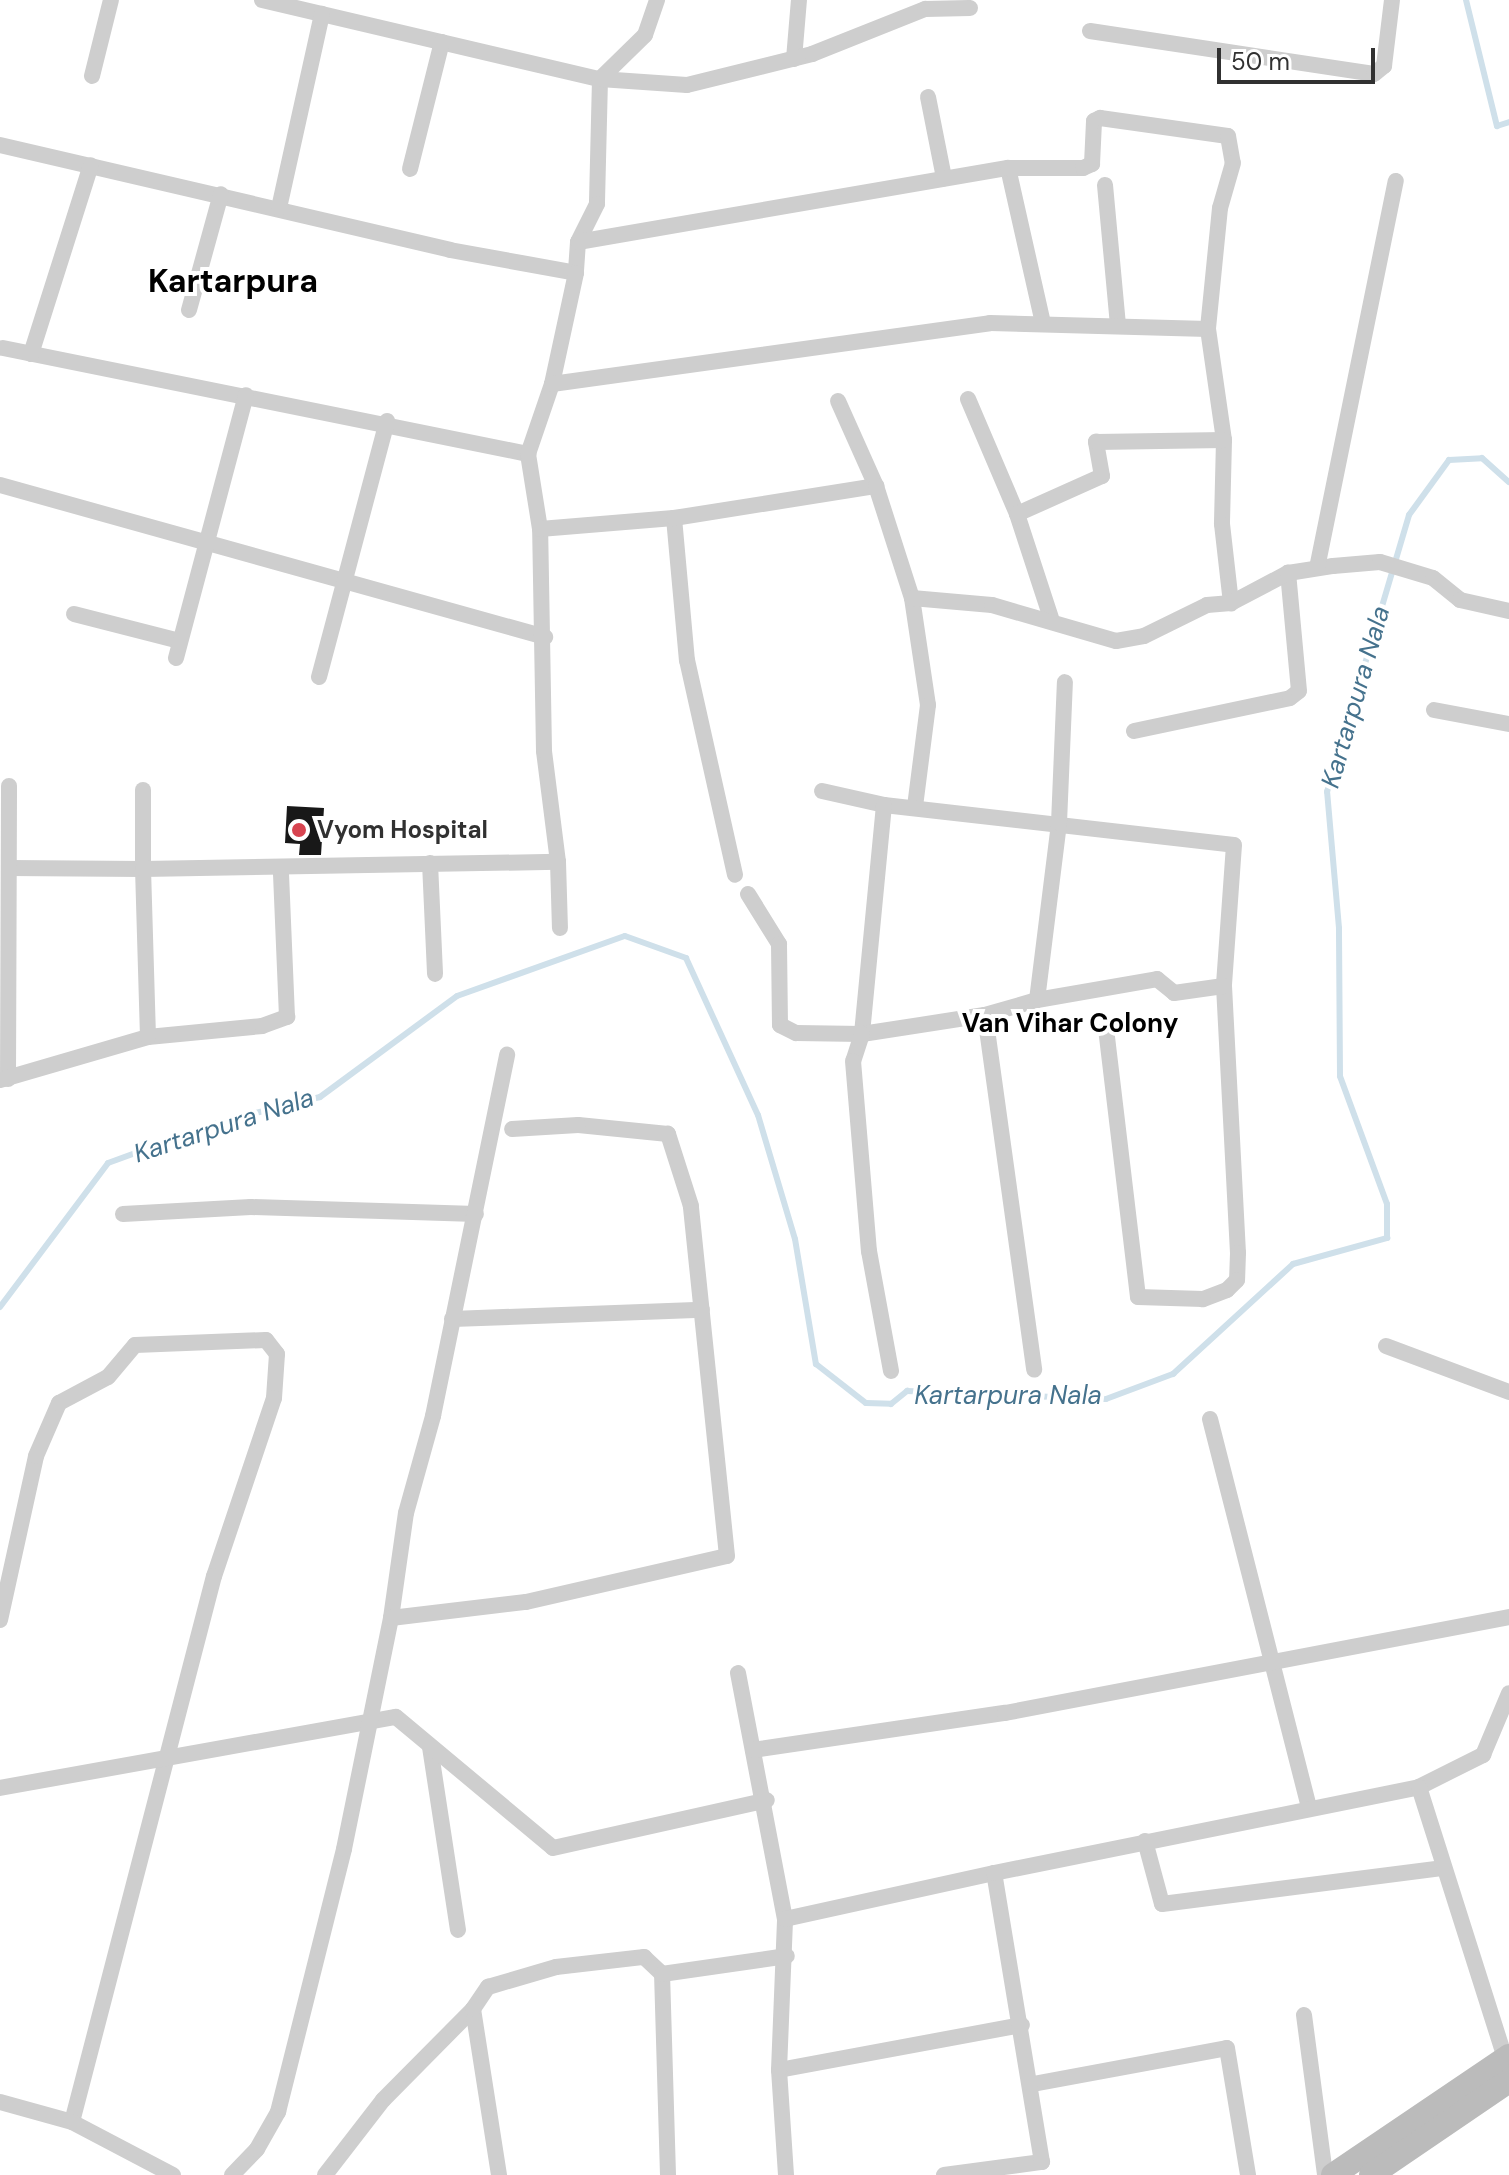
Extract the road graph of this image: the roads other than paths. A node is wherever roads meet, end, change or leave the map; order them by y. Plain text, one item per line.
1 (111, 0) edge
2 (262, 0) edge
3 (657, 0) edge
4 (799, 0) edge
5 (1392, 0) edge
6 (970, 8) dead end
7 (322, 14) junction
8 (1090, 31) dead end
9 (442, 42) junction
10 (794, 59) junction
11 (92, 76) dead end
12 (600, 79) junction
13 (928, 97) dead end
14 (0, 145) edge
15 (91, 165) junction
16 (1008, 168) junction
17 (410, 169) dead end
18 (944, 178) junction
19 (1396, 181) dead end
20 (1105, 185) dead end
21 (221, 194) junction
22 (279, 208) junction
23 (578, 242) junction
24 (576, 273) junction
25 (189, 310) dead end
26 (1043, 323) junction
27 (1118, 324) junction
28 (1208, 329) junction
29 (1, 352) edge
30 (31, 354) junction
31 (552, 384) junction
32 (246, 395) junction
33 (968, 399) dead end
34 (838, 401) dead end
35 (387, 421) junction
36 (1224, 440) junction
37 (528, 454) junction
38 (0, 485) edge
39 (876, 486) junction
40 (1017, 514) junction
41 (674, 518) junction
42 (540, 529) junction
43 (207, 544) junction
44 (1317, 568) junction
45 (1288, 573) junction
46 (342, 583) junction
47 (912, 598) junction
48 (1231, 603) junction
49 (1509, 611) edge
50 (74, 614) dead end
51 (1051, 618) junction
52 (545, 637) junction
53 (319, 677) dead end
54 (1065, 682) dead end
55 (1434, 710) dead end
56 (1509, 724) edge
57 (1134, 731) dead end
58 (9, 786) dead end
59 (143, 790) dead end
60 (822, 791) dead end
61 (884, 805) junction
62 (915, 807) junction
63 (1059, 823) junction
64 (558, 862) junction
65 (430, 863) junction
66 (9, 868) junction
67 (143, 869) junction
68 (281, 871) junction
69 (735, 875) dead end
70 (748, 894) dead end
71 (560, 928) dead end
72 (435, 974) dead end
73 (1224, 986) junction
74 (1037, 1000) junction
75 (985, 1015) junction
76 (1106, 1029) dead end
77 (862, 1034) junction
78 (148, 1037) junction
79 (507, 1055) dead end
80 (4, 1080) edge
81 (512, 1129) dead end
82 (123, 1214) dead end
83 (476, 1214) junction
84 (702, 1310) junction
85 (452, 1319) junction
86 (1386, 1346) dead end
87 (1034, 1370) dead end
88 (891, 1371) dead end
89 (1509, 1392) edge
90 (1210, 1419) dead end
91 (1509, 1617) edge
92 (391, 1618) junction
93 (0, 1620) edge
94 (1272, 1663) junction
95 (738, 1673) dead end
96 (1509, 1693) edge
97 (366, 1722) junction
98 (430, 1747) junction
99 (753, 1750) junction
100 (167, 1759) junction
101 (1419, 1787) junction
102 (0, 1788) edge
103 (767, 1800) junction
104 (1309, 1808) junction
105 (1145, 1841) junction
106 (1442, 1868) junction
107 (994, 1873) junction
108 (785, 1919) junction
109 (458, 1930) dead end
110 (787, 1956) junction
111 (662, 1974) junction
112 (473, 2009) junction
113 (1304, 2015) dead end
114 (1022, 2025) junction
115 (1508, 2066) edge
116 (779, 2070) junction
117 (1033, 2084) junction
118 (0, 2102) edge
119 (72, 2122) junction
120 (173, 2175) edge
121 (232, 2175) edge
122 (325, 2175) edge
123 (499, 2175) edge
124 (668, 2175) edge
125 (786, 2175) edge
126 (944, 2175) edge
127 (1248, 2175) edge
128 (1325, 2175) edge
129 (1333, 2175) edge
130 (1371, 2175) edge

1 - 11 street
2 - 7 street
3 - 12 street
4 - 10 street
5 - 8 street
6 - 10 street
7 - 9 street
7 - 22 street
9 - 12 street
9 - 17 street
10 - 12 street
12 - 23 street
13 - 18 street
14 - 15 street
15 - 21 street
15 - 30 street
16 - 18 street
16 - 26 street
16 - 28 street
18 - 23 street
19 - 44 street
20 - 27 street
21 - 22 street
21 - 25 street
22 - 24 street
23 - 24 street
24 - 31 street
26 - 27 street
26 - 31 street
27 - 28 street
28 - 36 street
29 - 30 street
30 - 32 street
31 - 37 street
32 - 35 street
32 - 43 street
33 - 40 street
34 - 39 street
35 - 37 street
35 - 46 street
36 - 40 street
36 - 48 street
37 - 42 street
38 - 43 street
39 - 41 street
39 - 47 street
40 - 51 street
41 - 42 street
41 - 69 street
42 - 52 street
43 - 46 street
43 - 50 street
44 - 45 street
44 - 49 street
45 - 48 street
45 - 57 street
46 - 52 street
46 - 53 street
47 - 51 street
47 - 62 street
48 - 51 street
52 - 64 street
54 - 63 street
55 - 56 street
58 - 66 street
59 - 67 street
60 - 61 street
61 - 62 street
61 - 77 street
62 - 63 street
63 - 73 street
63 - 74 street
64 - 65 street
64 - 71 street
65 - 68 street
65 - 72 street
66 - 67 street
66 - 80 street
67 - 68 street
67 - 78 street
68 - 78 street
70 - 77 street
73 - 74 street
73 - 76 street
74 - 75 street
75 - 77 street
75 - 87 street
77 - 88 street
78 - 80 street
79 - 83 street
81 - 84 street
82 - 83 street
83 - 85 street
84 - 85 street
84 - 92 street
85 - 92 street
86 - 89 street
90 - 94 street
91 - 94 street
92 - 97 street
93 - 100 street
94 - 99 street
94 - 104 street
95 - 99 street
96 - 101 street
97 - 98 street
97 - 100 street
97 - 121 street
98 - 103 street
98 - 109 street
99 - 103 street
100 - 102 street
100 - 119 street
101 - 104 street
101 - 106 street
103 - 108 street
104 - 105 street
105 - 106 street
105 - 107 street
106 - 115 street
107 - 108 street
107 - 114 street
108 - 110 street
110 - 111 street
110 - 116 street
111 - 112 street
111 - 124 street
112 - 122 street
112 - 123 street
113 - 128 street
114 - 116 street
114 - 117 street
115 - 129 street
115 - 130 street
116 - 125 street
117 - 126 street
117 - 127 street
118 - 119 street
119 - 120 street

